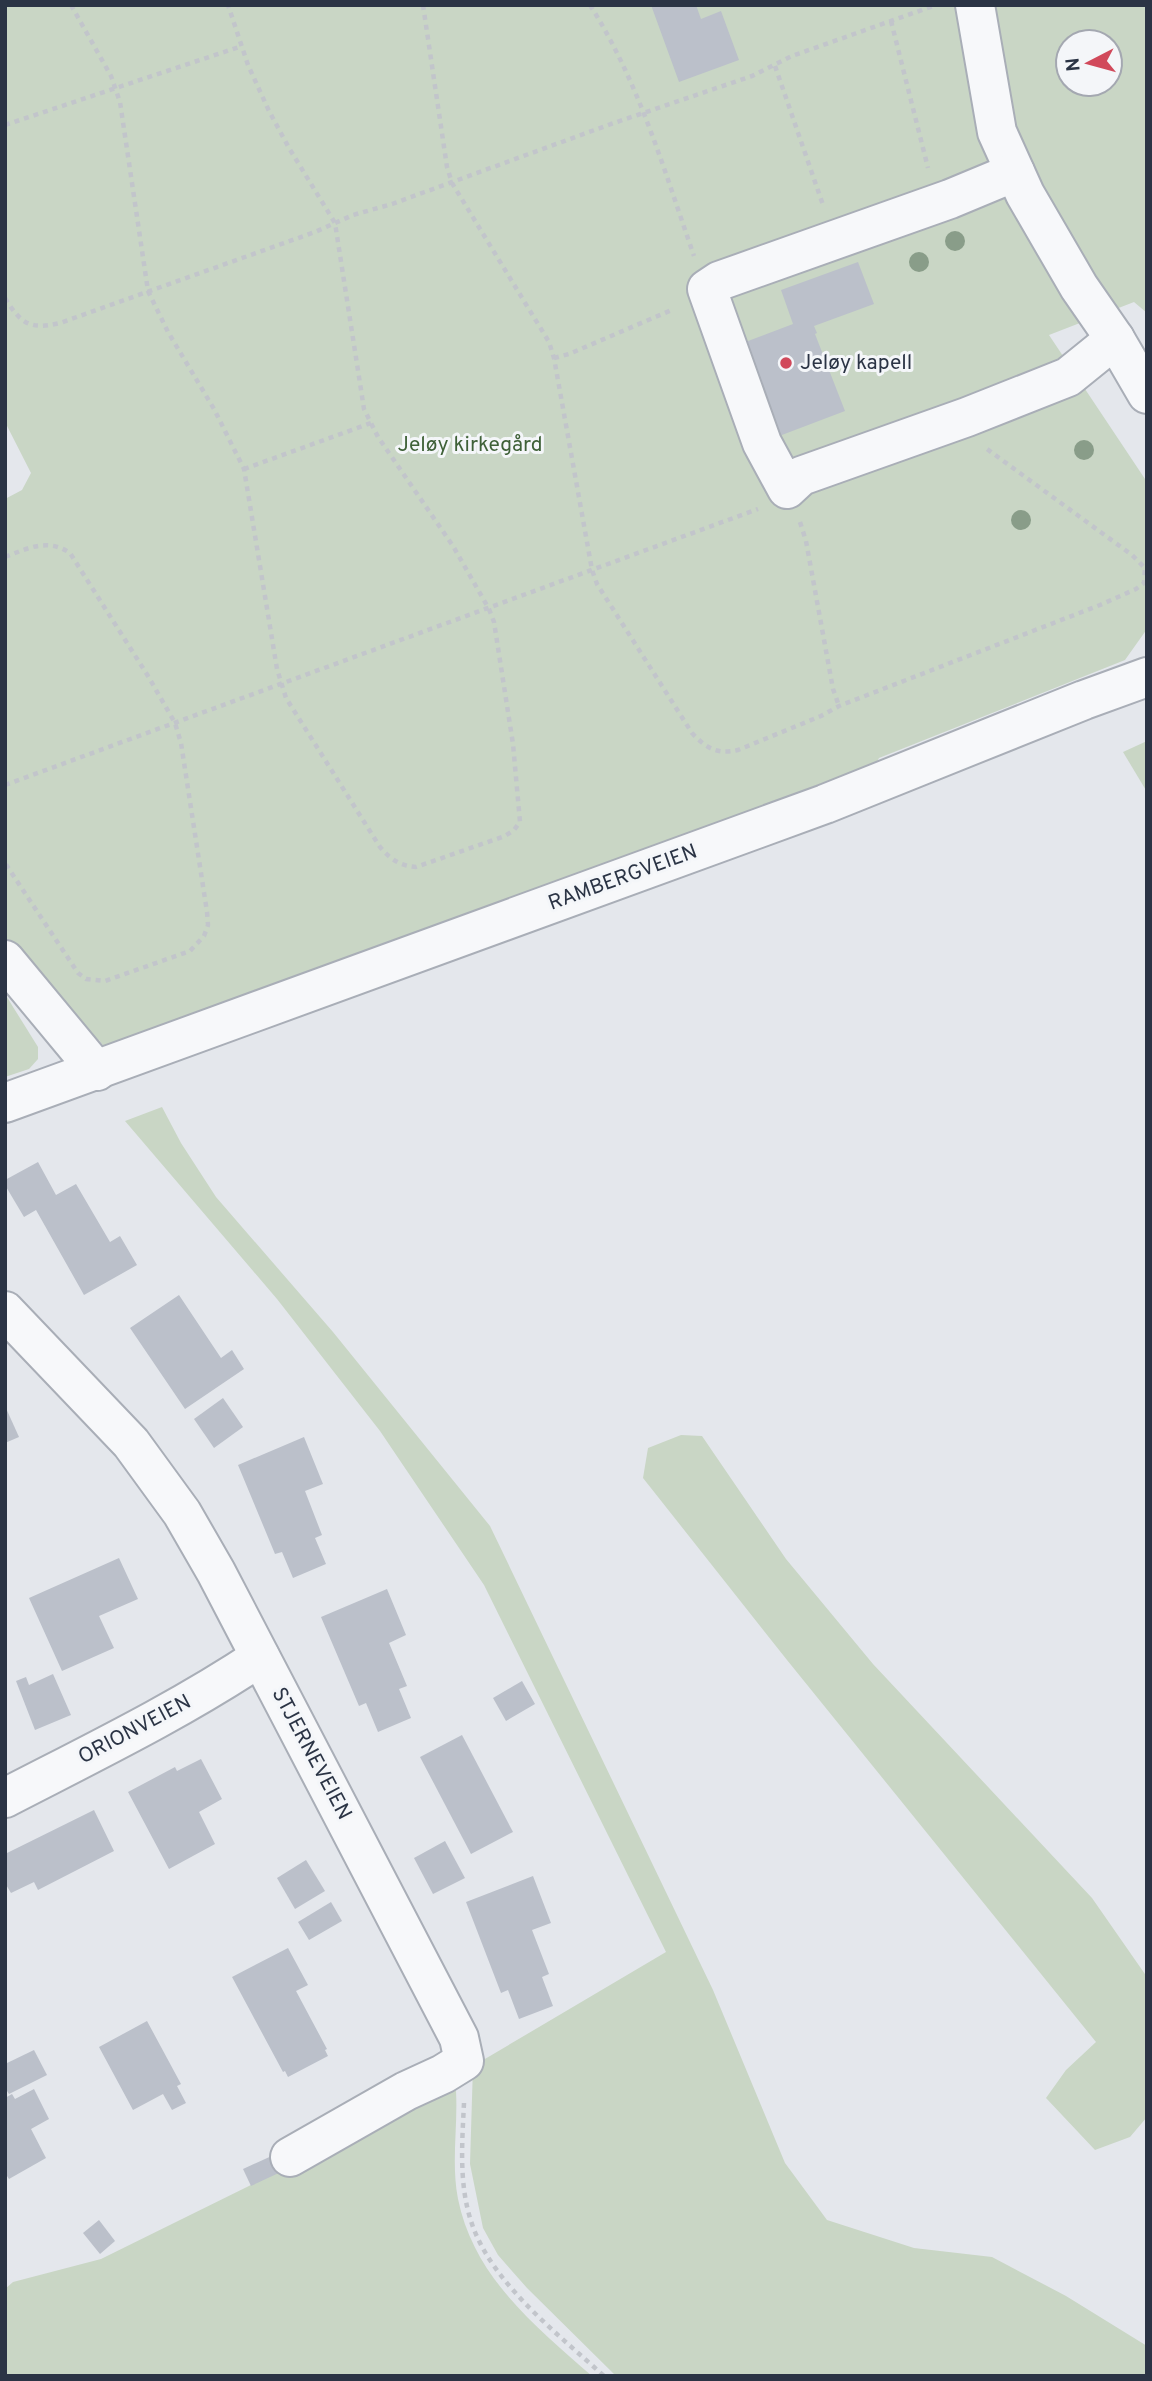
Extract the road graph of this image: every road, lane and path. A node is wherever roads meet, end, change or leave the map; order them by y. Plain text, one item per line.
1 (71, 5) edge
2 (228, 5) edge
3 (422, 5) edge
4 (590, 5) edge
5 (936, 5) edge
6 (975, 5) edge
7 (891, 21) junction
8 (242, 46) junction
9 (775, 66) junction
10 (117, 89) junction
11 (644, 113) junction
12 (5, 125) edge
13 (1016, 172) junction
14 (452, 183) junction
15 (936, 203) junction
16 (335, 223) junction
17 (835, 239) junction
18 (707, 289) junction
19 (148, 291) junction
20 (5, 298) edge
21 (1115, 339) junction
22 (554, 358) junction
23 (1147, 394) edge
24 (967, 417) junction
25 (371, 423) junction
26 (244, 469) junction
27 (787, 489) junction
28 (5, 557) edge
29 (592, 570) junction
30 (1146, 575) edge
31 (489, 608) junction
32 (1147, 677) edge
33 (281, 685) junction
34 (839, 706) junction
35 (175, 723) junction
36 (5, 785) edge
37 (5, 863) edge
38 (5, 960) edge
39 (97, 1071) junction
40 (5, 1103) edge
41 (5, 1311) edge
42 (260, 1657) junction
43 (5, 1798) edge
44 (464, 2060) junction
45 (290, 2157) dead end
46 (604, 2376) edge

1 - 10 path
2 - 8 path
3 - 14 path
4 - 11 path
5 - 7 path
6 - 13 street
7 - 9 path
7 - 15 path
8 - 10 path
8 - 16 path
9 - 11 path
9 - 17 path
10 - 12 path
10 - 19 path
11 - 14 path
11 - 18 path
13 - 15 street
13 - 21 street
14 - 16 path
14 - 22 path
15 - 17 street
16 - 19 path
16 - 25 path
17 - 18 street
18 - 22 path
18 - 27 street
19 - 20 path
19 - 26 path
21 - 23 street
21 - 24 street
22 - 29 path
24 - 27 street
24 - 30 path
25 - 26 path
25 - 31 path
26 - 33 path
27 - 29 path
27 - 34 path
28 - 35 path
29 - 31 path
29 - 34 path
30 - 34 path
31 - 33 path
31 - 33 path
32 - 39 street, RAMBERGVEIEN
33 - 35 path
35 - 36 path
35 - 37 path
38 - 39 street
39 - 40 street, RAMBERGVEIEN
41 - 42 street, STJERNEVEIEN
42 - 43 street, ORIONVEIEN
42 - 44 street, STJERNEVEIEN
44 - 45 street
44 - 46 path

